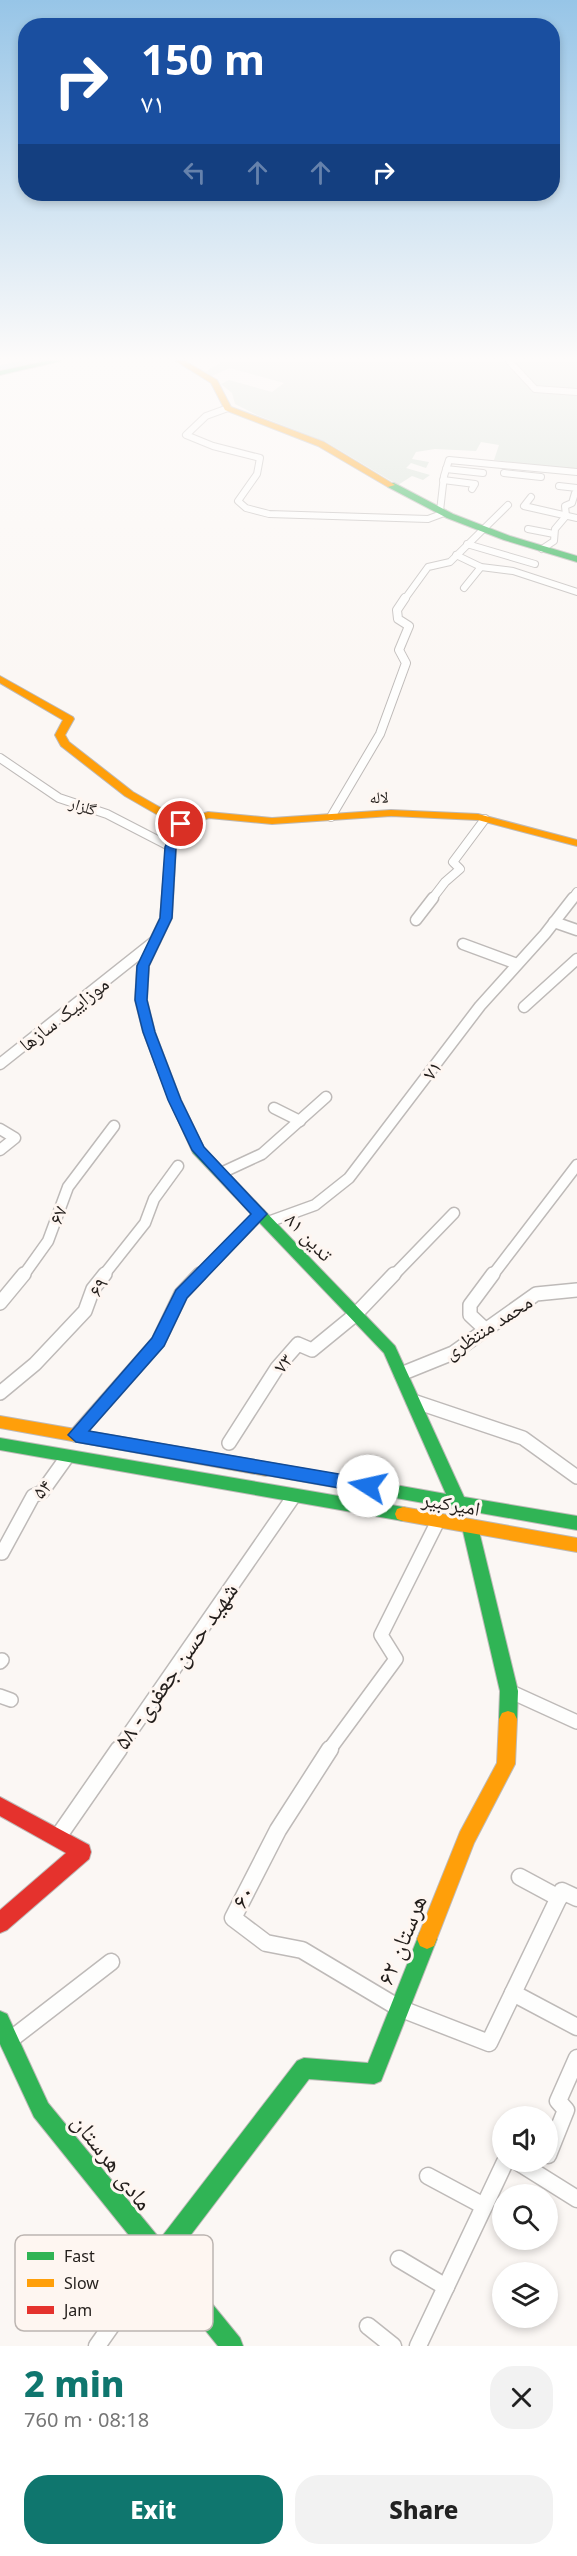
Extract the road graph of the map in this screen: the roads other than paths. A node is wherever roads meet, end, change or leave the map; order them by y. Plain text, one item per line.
1 (258, 470) edge
2 (365, 470) edge
3 (446, 470) edge
4 (460, 470) edge
5 (505, 470) edge
6 (483, 473) dead end
7 (541, 477) dead end
8 (443, 480) junction
9 (559, 486) dead end
10 (472, 489) dead end
11 (576, 490) edge
12 (531, 496) dead end
13 (508, 505) dead end
14 (442, 512) junction
15 (566, 516) junction
16 (577, 518) edge
17 (482, 528) junction
18 (528, 529) dead end
19 (554, 534) junction
20 (467, 544) junction
21 (542, 549) junction
22 (456, 555) junction
23 (577, 559) edge
24 (535, 564) dead end
25 (481, 567) junction
26 (464, 588) dead end
27 (577, 592) edge
28 (0, 679) edge
29 (0, 758) edge
30 (331, 817) junction
31 (485, 819) junction
32 (181, 824) junction
33 (577, 843) edge
34 (171, 847) junction
35 (577, 892) edge
36 (416, 920) dead end
37 (554, 922) junction
38 (577, 930) edge
39 (156, 941) junction
40 (463, 944) dead end
41 (577, 959) edge
42 (517, 964) junction
43 (524, 1006) dead end
44 (0, 1064) edge
45 (326, 1097) dead end
46 (274, 1108) dead end
47 (300, 1121) junction
48 (114, 1126) dead end
49 (0, 1129) edge
50 (0, 1150) edge
51 (577, 1165) edge
52 (178, 1166) dead end
53 (221, 1173) junction
54 (454, 1213) dead end
55 (264, 1218) junction
56 (577, 1290) edge
57 (0, 1303) edge
58 (356, 1314) junction
59 (486, 1330) junction
60 (401, 1374) junction
61 (0, 1393) edge
62 (413, 1401) junction
63 (0, 1422) edge
64 (76, 1435) junction
65 (229, 1443) dead end
66 (0, 1444) edge
67 (67, 1457) junction
68 (577, 1477) edge
69 (294, 1496) junction
70 (458, 1502) junction
71 (438, 1521) junction
72 (577, 1523) edge
73 (470, 1527) junction
74 (577, 1545) edge
75 (0, 1551) edge
76 (509, 1691) junction
77 (577, 1722) edge
78 (0, 1806) edge
79 (58, 1838) junction
80 (519, 1877) dead end
81 (559, 1898) junction
82 (577, 1898) edge
83 (0, 1923) edge
84 (111, 1962) dead end
85 (513, 1993) junction
86 (399, 2008) junction
87 (0, 2021) edge
88 (577, 2027) edge
89 (10, 2040) junction
90 (577, 2058) edge
91 (558, 2130) edge
92 (500, 2172) edge
93 (547, 2172) edge
94 (428, 2176) dead end
95 (577, 2199) edge
96 (484, 2206) junction
97 (141, 2235) edge
98 (177, 2235) edge
99 (399, 2259) dead end
100 (446, 2287) junction
101 (213, 2323) edge
102 (368, 2326) dead end
103 (107, 2331) edge
104 (96, 2346) edge
105 (232, 2346) edge
106 (393, 2346) edge
107 (418, 2346) edge

1 - 14 street
2 - 14 street
3 - 8 street
4 - 6 street
5 - 7 street
8 - 10 street
8 - 14 street
9 - 11 street
11 - 15 street
12 - 15 street
13 - 17 street
14 - 17 street
15 - 16 street
15 - 19 street
17 - 20 street
17 - 21 street
18 - 19 street
19 - 21 street
20 - 22 street
20 - 24 street
21 - 23 street
22 - 25 street
22 - 30 street
25 - 26 street
25 - 27 street
28 - 32 street
29 - 34 street, گلزار
30 - 31 street, لاله
30 - 32 street, لاله
31 - 33 street, لاله
31 - 36 street
32 - 34 street, تدین ۸۱
34 - 39 street, تدین ۸۱
35 - 37 street, ۷۱
37 - 38 street
37 - 42 street, ۷۱
39 - 44 street, موزاییک سازها
39 - 53 street, تدین ۸۱
40 - 42 street
41 - 43 street
42 - 55 street, ۷۱
45 - 47 street
46 - 47 street
47 - 53 street
48 - 57 street, ۶۷
49 - 50 street
51 - 59 street
52 - 61 street, ۶۹
53 - 55 street, تدین ۸۱
54 - 58 street
55 - 58 street, تدین ۸۱
55 - 64 street, ۷۱
56 - 59 street, محمد منتظری
58 - 60 street, تدین ۸۱
58 - 65 street, ۷۳
59 - 60 street, محمد منتظری
60 - 62 street, تدین ۸۱
62 - 68 street
62 - 70 street, تدین ۸۱
63 - 64 street, امیرکبیر
64 - 70 street, امیرکبیر
66 - 67 street, امیرکبیر
67 - 69 street, امیرکبیر
67 - 75 street, ۵۴
69 - 71 street, امیرکبیر
69 - 79 street, شهید حسن جعفری- ۵۸
70 - 72 street, امیرکبیر
71 - 73 street, امیرکبیر
71 - 86 street, ۶۰
73 - 74 street, امیرکبیر
73 - 76 street, هرستان ۶۲
76 - 77 street
76 - 86 street, هرستان ۶۲
78 - 79 street
79 - 83 street
80 - 81 street
81 - 82 street
81 - 85 street
84 - 89 street
85 - 86 street, ۶۰
85 - 88 street
86 - 98 street, هرستان ۶۲
87 - 89 street, مادی هرستان
89 - 97 street, مادی هرستان
90 - 91 street
92 - 96 street
93 - 95 street
94 - 96 street
96 - 100 street
99 - 100 street
100 - 107 street
101 - 105 street, مادی هرستان
102 - 106 street
103 - 104 street

